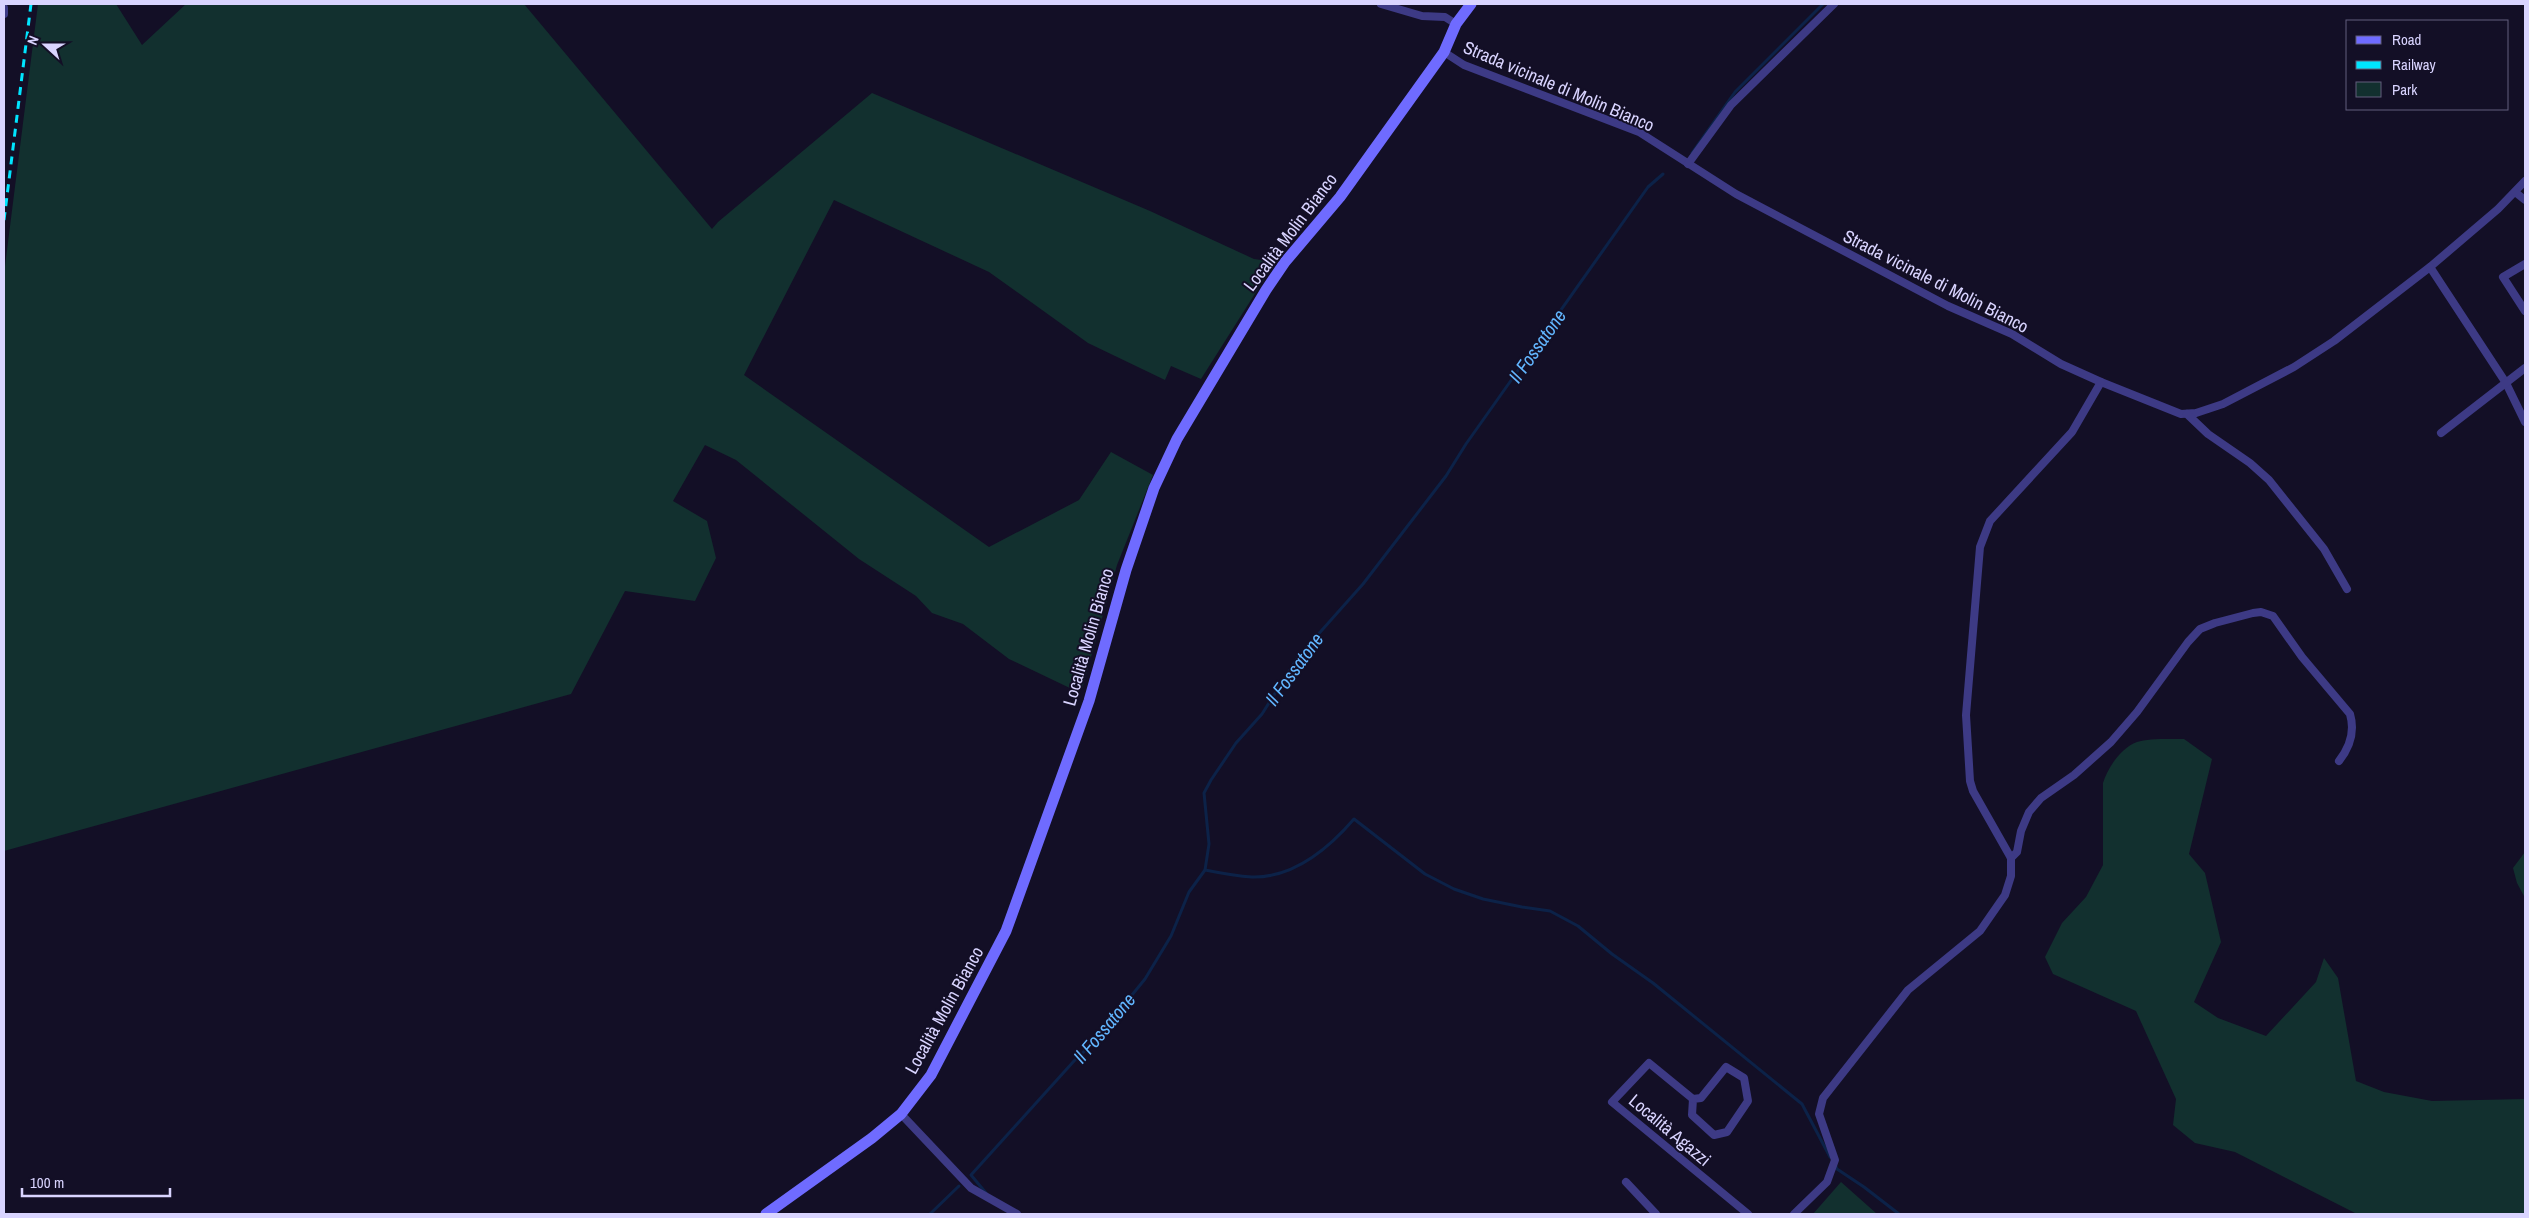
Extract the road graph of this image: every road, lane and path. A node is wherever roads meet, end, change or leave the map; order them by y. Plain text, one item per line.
1 (1381, 4) edge
2 (1470, 4) edge
3 (1834, 4) edge
4 (1456, 24) junction
5 (1444, 52) junction
6 (1688, 164) junction
7 (2525, 181) edge
8 (2515, 192) junction
9 (2525, 200) edge
10 (2525, 264) edge
11 (2430, 267) junction
12 (2525, 311) edge
13 (2525, 368) edge
14 (2101, 382) junction
15 (2506, 384) junction
16 (2187, 414) junction
17 (2525, 422) edge
18 (2441, 433) dead end
19 (2347, 589) dead end
20 (2339, 761) dead end
21 (2010, 858) junction
22 (1693, 1099) junction
23 (902, 1114) junction
24 (1626, 1182) dead end
25 (766, 1214) edge
26 (1017, 1214) edge
27 (1656, 1214) edge
28 (1748, 1214) edge
29 (1794, 1214) edge

1 - 4 street
2 - 4 street, Località Molin Bianco
3 - 6 street
4 - 5 street, Località Molin Bianco
5 - 6 street, Strada vicinale di Molin Bianco
5 - 23 street, Località Molin Bianco
6 - 14 street, Strada vicinale di Molin Bianco
7 - 8 street
8 - 9 street
8 - 11 street
10 - 12 street
11 - 15 street
11 - 16 street
13 - 15 street
14 - 16 street, Strada vicinale di Molin Bianco
14 - 21 street
15 - 17 street
15 - 18 street
16 - 19 street
20 - 21 street
21 - 29 street
22 - 22 street
22 - 28 street, Località Agazzi
23 - 25 street, Località Molin Bianco
23 - 26 street
24 - 27 street

